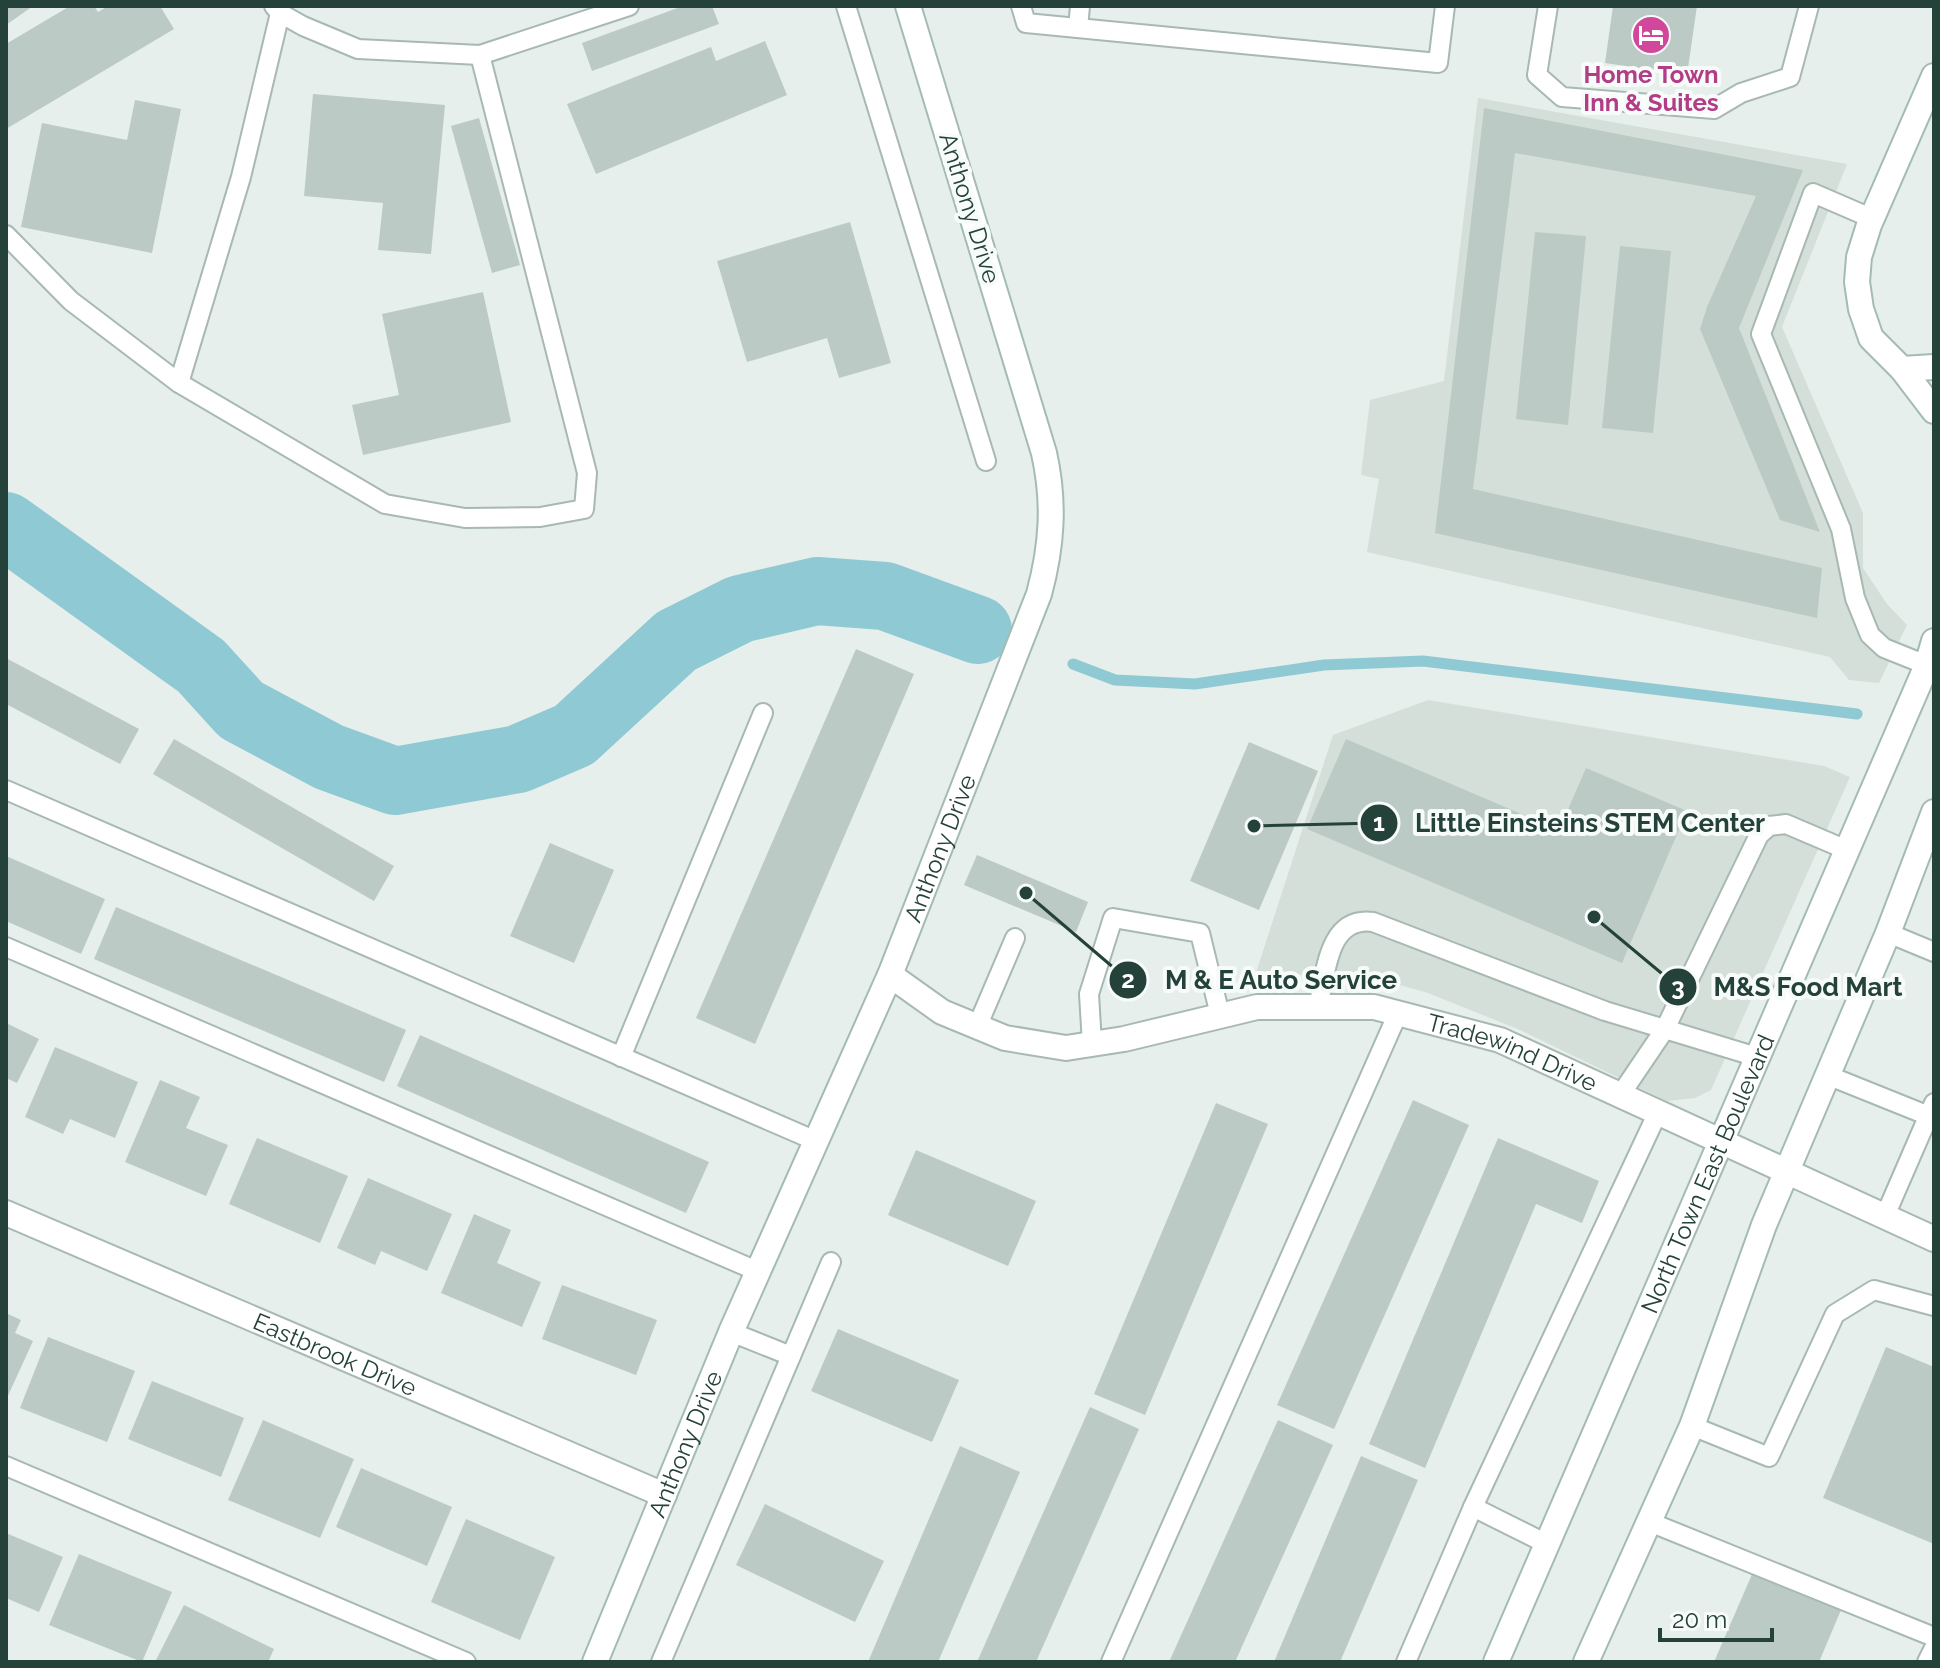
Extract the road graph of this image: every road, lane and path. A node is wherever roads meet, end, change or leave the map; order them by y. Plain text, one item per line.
1 (629, 6) edge
2 (846, 6) edge
3 (908, 6) edge
4 (1021, 6) edge
5 (1080, 6) edge
6 (1445, 6) edge
7 (1548, 6) edge
8 (1809, 6) edge
9 (277, 10) edge
10 (1078, 28) junction
11 (480, 55) junction
12 (1934, 76) edge
13 (1871, 218) junction
14 (6, 235) edge
15 (1934, 367) edge
16 (1902, 369) junction
17 (179, 383) junction
18 (1934, 411) edge
19 (986, 461) dead end
20 (1932, 658) edge
21 (763, 713) dead end
22 (6, 790) edge
23 (1934, 812) edge
24 (1847, 850) junction
25 (1888, 933) junction
26 (1015, 938) dead end
27 (6, 947) edge
28 (1934, 952) edge
29 (890, 975) junction
30 (1318, 1007) junction
31 (1398, 1013) junction
32 (1220, 1015) junction
33 (977, 1027) junction
34 (1665, 1029) junction
35 (1092, 1044) junction
36 (621, 1057) junction
37 (1757, 1057) junction
38 (1827, 1075) junction
39 (1621, 1094) junction
40 (1658, 1112) junction
41 (1932, 1112) edge
42 (816, 1141) junction
43 (1721, 1141) junction
44 (1787, 1171) junction
45 (6, 1213) edge
46 (1885, 1216) junction
47 (1934, 1239) edge
48 (831, 1262) dead end
49 (757, 1271) junction
50 (1934, 1306) edge
51 (731, 1332) junction
52 (791, 1356) junction
53 (1692, 1426) junction
54 (6, 1466) edge
55 (664, 1495) junction
56 (1473, 1507) junction
57 (1647, 1521) junction
58 (1547, 1544) junction
59 (1934, 1637) edge
60 (1934, 1648) edge
61 (466, 1662) edge
62 (595, 1662) edge
63 (661, 1662) edge
64 (1111, 1662) edge
65 (1406, 1662) edge
66 (1496, 1662) edge
67 (1586, 1662) edge
68 (1927, 1662) edge

1 - 11 lane
2 - 19 lane
3 - 29 street, Anthony Drive
4 - 10 lane
5 - 10 lane
6 - 10 lane
7 - 8 lane
9 - 11 lane
9 - 17 lane
11 - 17 lane
12 - 13 street
13 - 16 street
13 - 20 lane
14 - 17 lane
15 - 16 street
16 - 18 street
20 - 24 street, North Town East Boulevard
21 - 36 lane
22 - 36 lane
23 - 25 street
24 - 34 lane
24 - 37 street, North Town East Boulevard
25 - 28 lane
25 - 38 street
26 - 33 lane
27 - 49 lane
29 - 33 street, Tradewind Drive
29 - 42 street, Anthony Drive
30 - 31 street, Tradewind Drive
30 - 32 street, Tradewind Drive
30 - 34 lane
31 - 39 street, Tradewind Drive
31 - 64 lane
32 - 35 street, Tradewind Drive
32 - 35 lane
33 - 35 street, Tradewind Drive
34 - 37 lane
34 - 39 lane
36 - 42 lane
37 - 43 street, North Town East Boulevard
38 - 41 lane
38 - 44 street
39 - 40 street, Tradewind Drive
40 - 43 street, Tradewind Drive
40 - 56 lane
41 - 46 lane
42 - 49 street, Anthony Drive
43 - 44 street, Tradewind Drive
43 - 58 street, North Town East Boulevard
44 - 46 street, Tradewind Drive
44 - 53 street
45 - 55 street, Eastbrook Drive
46 - 47 street, Tradewind Drive
48 - 52 lane
49 - 51 street, Anthony Drive
50 - 53 lane
51 - 52 lane
51 - 55 street, Anthony Drive
52 - 63 lane
53 - 57 street
54 - 61 lane
55 - 62 street, Anthony Drive
56 - 58 lane
56 - 65 lane
57 - 59 lane
57 - 67 street
58 - 66 street, North Town East Boulevard
60 - 68 lane

